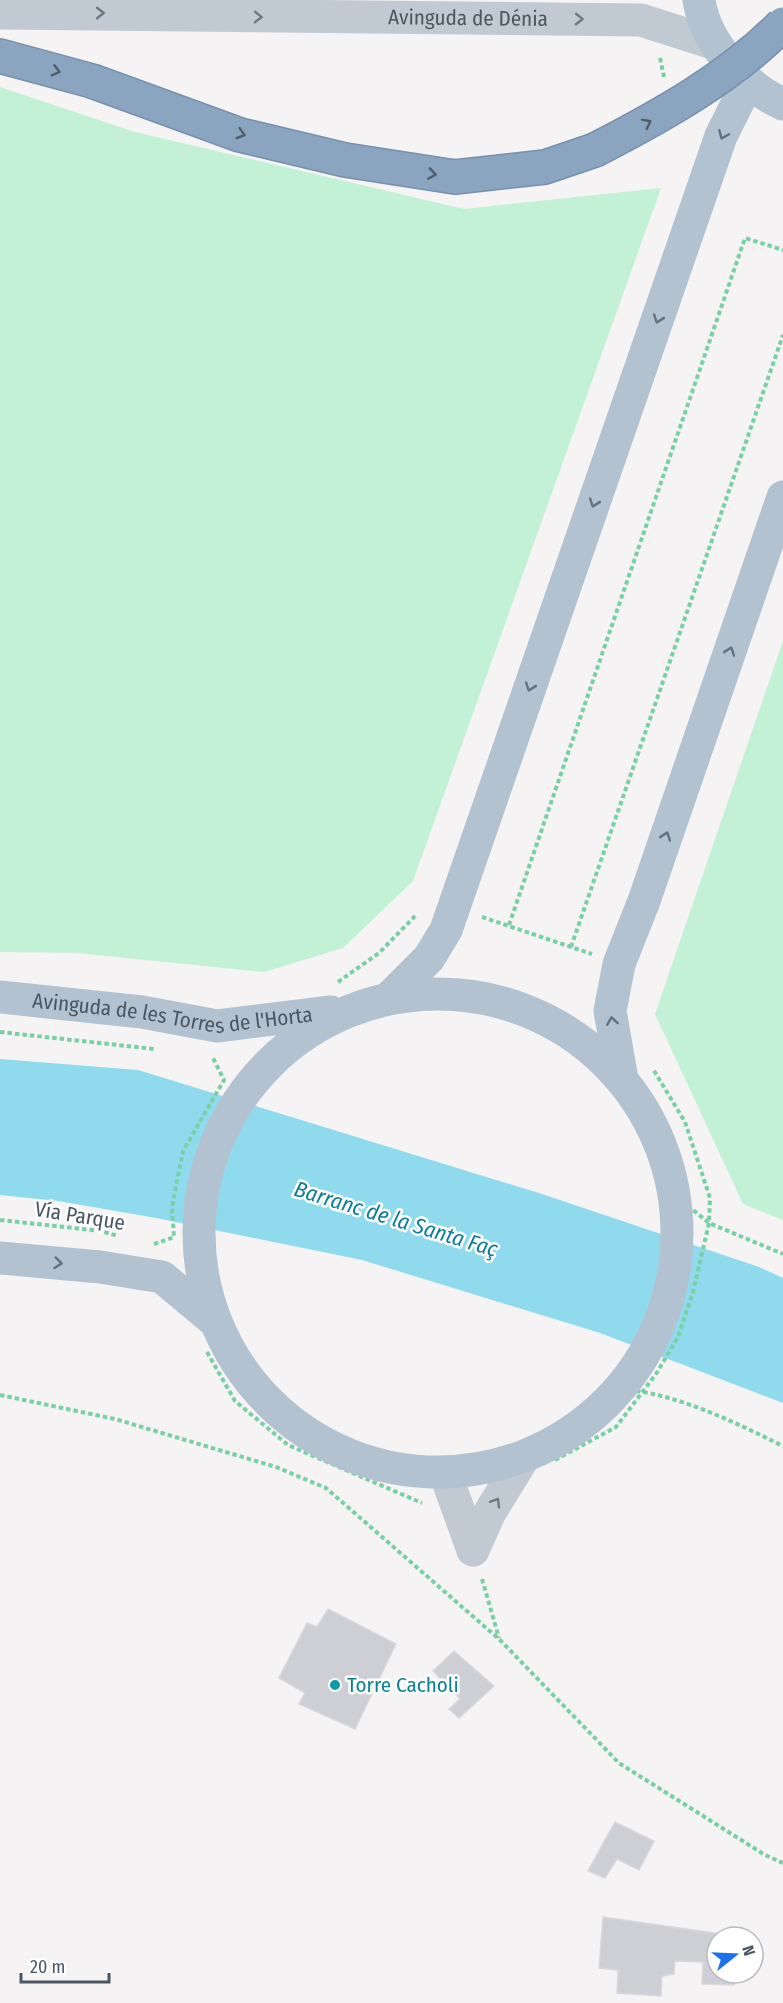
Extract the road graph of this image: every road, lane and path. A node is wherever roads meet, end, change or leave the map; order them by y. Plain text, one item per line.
1 (699, 0) edge
2 (0, 14) edge
3 (783, 24) edge
4 (660, 25) junction
5 (716, 44) junction
6 (0, 56) edge
7 (665, 82) dead end
8 (748, 82) junction
9 (783, 104) edge
10 (783, 250) edge
11 (783, 335) edge
12 (783, 497) edge
13 (423, 908) dead end
14 (509, 925) dead end
15 (571, 947) dead end
16 (0, 997) edge
17 (390, 997) junction
18 (338, 999) junction
19 (0, 1032) edge
20 (214, 1041) junction
21 (158, 1049) dead end
22 (622, 1079) junction
23 (238, 1080) junction
24 (710, 1198) dead end
25 (0, 1221) edge
26 (692, 1221) junction
27 (120, 1236) dead end
28 (783, 1254) edge
29 (0, 1258) edge
30 (149, 1260) junction
31 (211, 1335) junction
32 (638, 1382) junction
33 (0, 1395) edge
34 (783, 1446) edge
35 (539, 1459) junction
36 (445, 1473) junction
37 (456, 1505) junction
38 (473, 1550) junction
39 (500, 1640) junction
40 (783, 1863) edge

1 - 5 main road
2 -> 4 street, Avinguda de Dénia
6 -> 3 highway, bridge
4 - 5 street, Avinguda de Dénia
4 - 7 path
5 - 8 main road
8 - 9 main road
8 -> 17 main road
10 - 14 path
11 - 15 path
22 -> 12 main road
13 - 18 path
16 - 20 main road, Avinguda de les Torres de l'Horta
17 - 18 main road
17 - 22 main road
18 - 20 main road, Avinguda de les Torres de l'Horta
18 - 23 main road
19 - 21 path
20 - 23 path
22 - 26 main road
23 - 30 path, Vía Parque
23 - 31 main road
24 - 26 path
25 - 27 path, Vía Parque
26 - 28 path
26 - 32 main road
26 - 32 path
29 -> 30 main road
30 - 31 main road
31 - 36 main road
31 - 37 path
32 - 34 path
32 - 35 main road
32 - 35 path
33 - 39 path
35 - 36 main road
38 -> 35 street
36 - 37 street
37 - 38 street
38 - 39 path
39 - 40 path

